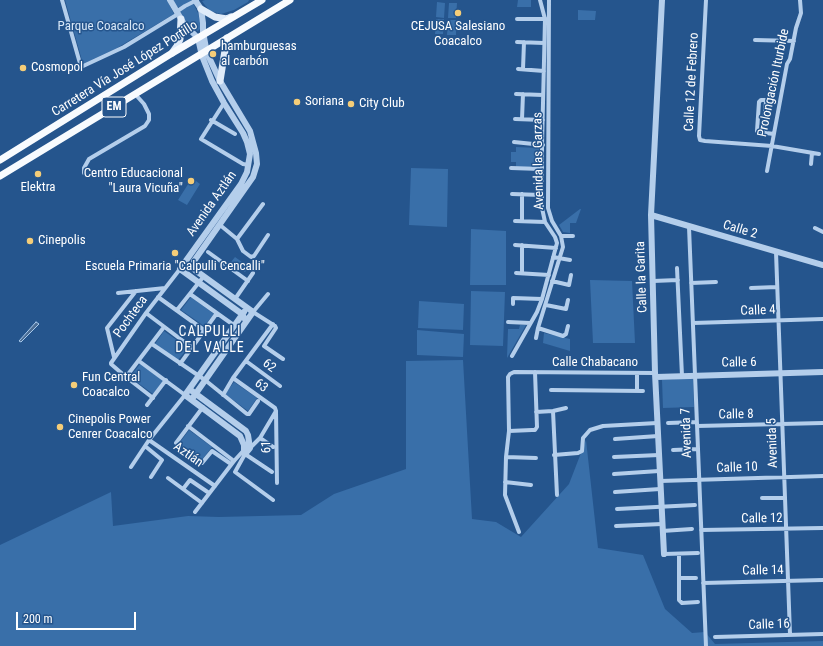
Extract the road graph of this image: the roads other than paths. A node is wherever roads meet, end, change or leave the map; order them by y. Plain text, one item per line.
1 (62, 0) edge
2 (170, 0) edge
3 (196, 0) edge
4 (262, 0) edge
5 (290, 0) edge
6 (540, 0) edge
7 (549, 0) edge
8 (662, 0) edge
9 (706, 0) edge
10 (800, 0) edge
11 (201, 9) junction
12 (239, 14) junction
13 (178, 15) junction
14 (517, 18) dead end
15 (547, 19) junction
16 (200, 36) junction
17 (227, 38) junction
18 (755, 40) dead end
19 (794, 40) junction
20 (517, 42) dead end
21 (524, 42) junction
22 (544, 43) junction
23 (204, 52) junction
24 (169, 55) junction
25 (518, 69) dead end
26 (523, 69) junction
27 (544, 71) junction
28 (217, 83) junction
29 (546, 85) junction
30 (135, 93) junction
31 (516, 94) dead end
32 (523, 94) junction
33 (543, 95) junction
34 (224, 103) junction
35 (515, 119) dead end
36 (522, 119) junction
37 (211, 120) junction
38 (543, 120) junction
39 (763, 132) junction
40 (235, 134) dead end
41 (774, 134) junction
42 (514, 142) dead end
43 (542, 145) junction
44 (548, 145) junction
45 (772, 146) junction
46 (812, 153) junction
47 (819, 154) dead end
48 (0, 160) edge
49 (811, 164) dead end
50 (249, 165) junction
51 (511, 168) dead end
52 (542, 169) junction
53 (767, 171) dead end
54 (84, 173) dead end
55 (0, 176) edge
56 (512, 194) dead end
57 (522, 194) junction
58 (542, 195) junction
59 (263, 204) dead end
60 (651, 215) junction
61 (515, 221) dead end
62 (522, 221) junction
63 (545, 222) junction
64 (220, 225) junction
65 (689, 227) junction
66 (815, 228) dead end
67 (823, 232) edge
68 (268, 235) dead end
69 (561, 236) junction
70 (573, 236) dead end
71 (238, 239) junction
72 (515, 245) dead end
73 (522, 245) junction
74 (556, 248) junction
75 (196, 252) junction
76 (208, 252) dead end
77 (776, 252) junction
78 (553, 257) junction
79 (560, 258) junction
80 (570, 260) dead end
81 (823, 265) edge
82 (677, 268) dead end
83 (180, 269) junction
84 (253, 273) dead end
85 (516, 273) dead end
86 (522, 273) junction
87 (550, 275) junction
88 (571, 275) dead end
89 (204, 276) junction
90 (678, 280) junction
91 (248, 281) junction
92 (552, 281) junction
93 (653, 281) junction
94 (198, 282) junction
95 (716, 282) dead end
96 (691, 283) junction
97 (777, 287) junction
98 (165, 288) junction
99 (751, 288) dead end
100 (136, 291) junction
101 (118, 293) dead end
102 (190, 294) junction
103 (268, 294) dead end
104 (158, 296) junction
105 (235, 299) junction
106 (542, 299) junction
107 (568, 300) dead end
108 (512, 304) dead end
109 (546, 305) junction
110 (247, 308) junction
111 (177, 310) junction
112 (253, 312) junction
113 (537, 312) junction
114 (146, 313) junction
115 (217, 313) junction
116 (242, 314) junction
117 (542, 315) junction
118 (823, 319) edge
119 (778, 320) junction
120 (246, 321) junction
121 (508, 322) dead end
122 (530, 323) junction
123 (693, 323) junction
124 (273, 324) junction
125 (234, 326) junction
126 (568, 326) dead end
127 (164, 327) junction
128 (538, 328) junction
129 (204, 330) junction
130 (240, 330) junction
131 (536, 338) dead end
132 (152, 344) junction
133 (191, 347) junction
134 (512, 356) dead end
135 (114, 357) junction
136 (283, 359) dead end
137 (139, 361) junction
138 (246, 361) junction
139 (180, 364) junction
140 (535, 372) junction
141 (823, 372) edge
142 (637, 373) junction
143 (780, 373) junction
144 (656, 375) junction
145 (695, 375) junction
146 (199, 376) junction
147 (682, 376) junction
148 (126, 377) junction
149 (233, 378) junction
150 (166, 380) junction
151 (205, 380) junction
152 (280, 386) dead end
153 (190, 389) junction
154 (551, 390) dead end
155 (637, 391) junction
156 (643, 391) dead end
157 (185, 395) junction
158 (223, 395) junction
159 (194, 396) junction
160 (153, 398) junction
161 (258, 401) dead end
162 (147, 405) dead end
163 (202, 407) junction
164 (566, 408) dead end
165 (276, 411) junction
166 (553, 411) junction
167 (536, 412) junction
168 (658, 423) junction
169 (668, 423) dead end
170 (823, 423) edge
171 (697, 424) junction
172 (782, 424) junction
173 (188, 426) junction
174 (509, 431) junction
175 (658, 436) junction
176 (260, 438) junction
177 (615, 439) dead end
178 (150, 440) junction
179 (176, 442) dead end
180 (145, 446) junction
181 (273, 447) dead end
182 (250, 448) junction
183 (698, 449) junction
184 (673, 450) dead end
185 (245, 452) junction
186 (554, 455) junction
187 (659, 455) junction
188 (506, 457) junction
189 (614, 457) dead end
190 (536, 458) dead end
191 (202, 463) dead end
192 (232, 463) junction
193 (131, 467) dead end
194 (660, 471) junction
195 (272, 472) dead end
196 (614, 474) dead end
197 (784, 476) junction
198 (823, 476) edge
199 (151, 477) dead end
200 (168, 478) dead end
201 (699, 479) junction
202 (660, 481) junction
203 (505, 482) junction
204 (278, 483) dead end
205 (531, 485) dead end
206 (215, 486) junction
207 (183, 489) junction
208 (660, 489) junction
209 (615, 492) dead end
210 (209, 493) junction
211 (557, 495) dead end
212 (762, 498) dead end
213 (785, 498) junction
214 (272, 500) dead end
215 (202, 503) junction
216 (695, 505) dead end
217 (661, 506) junction
218 (617, 509) dead end
219 (195, 512) dead end
220 (662, 524) junction
221 (616, 526) dead end
222 (786, 528) junction
223 (823, 528) edge
224 (692, 530) dead end
225 (701, 530) junction
226 (662, 531) junction
227 (519, 532) dead end
228 (698, 553) dead end
229 (664, 554) joint
230 (679, 554) junction
231 (679, 578) junction
232 (696, 578) dead end
233 (823, 580) edge
234 (788, 581) junction
235 (703, 583) junction
236 (698, 602) dead end
237 (790, 634) junction
238 (823, 634) edge
239 (715, 637) dead end
240 (706, 646) edge

1 - 13 street
2 - 13 street
3 - 11 street
3 - 13 street
4 - 12 main road, Carretera Vía José López Portillo / EM
5 - 17 main road, Carretera Vía José López Portillo / EM
6 - 15 street, Avenida las Garzas
7 - 15 street, Avenida las Garzas
8 - 60 street, Calle la Garita
9 - 45 street, Calle 12 de Febrero
10 - 19 street, Prolongación Iturbide
11 - 12 main road
11 - 16 street, Avenida Aztlán
12 - 16 main road, Carretera Vía José López Portillo / EM
13 - 16 street
13 - 24 main road
14 - 15 street
15 - 22 street, Avenida las Garzas
15 - 29 street, Avenida las Garzas
16 - 23 street, Avenida Aztlán
16 - 24 main road, Carretera Vía José López Portillo / EM
17 - 23 main road, Carretera Vía José López Portillo / EM
17 - 28 main road
18 - 19 street
19 - 41 street, Prolongación Iturbide
20 - 21 street
21 - 22 street
21 - 26 street
22 - 27 street, Avenida las Garzas
23 - 28 street, Avenida Aztlán
23 - 30 main road, Carretera Vía José López Portillo / EM
24 - 48 main road, Carretera Vía José López Portillo / EM
25 - 26 street
26 - 27 street
27 - 29 street, Avenida las Garzas
28 - 34 street, Avenida Aztlán
28 - 64 street, Avenida Aztlán
29 - 33 street, Avenida las Garzas
29 - 44 street, Avenida las Garzas
30 - 54 street
30 - 55 main road, Carretera Vía José López Portillo / EM
31 - 32 street
32 - 33 street
32 - 36 street
33 - 38 street, Avenida las Garzas
34 - 37 street
34 - 50 street, Avenida Aztlán
35 - 36 street
36 - 38 street
37 - 40 street
37 - 50 street
38 - 43 street, Avenida las Garzas
39 - 39 street
39 - 41 street
41 - 45 street, Prolongación Iturbide
42 - 43 street
43 - 44 street
43 - 52 street, Avenida las Garzas
44 - 69 street, Avenida las Garzas
45 - 46 street
45 - 53 street, Prolongación Iturbide
46 - 47 street
46 - 49 street
50 - 75 street, Avenida Aztlán
51 - 52 street
52 - 58 street, Avenida las Garzas
56 - 57 street
57 - 58 street
57 - 62 street
58 - 63 street, Avenida las Garzas
59 - 71 street
60 - 65 street, Calle 2
60 - 93 street, Calle la Garita
61 - 62 street
62 - 63 street
63 - 74 street, Avenida las Garzas
64 - 71 street
64 - 75 street, Avenida Aztlán
65 - 77 street, Calle 2
65 - 96 street, Avenida 7
66 - 67 street
68 - 71 street
69 - 70 street
69 - 79 street
72 - 73 street
73 - 74 street
73 - 86 street
74 - 78 street
75 - 83 street, Avenida Aztlán
75 - 89 street, Avenida Aztlán
76 - 91 street
77 - 81 street, Calle 2
77 - 97 street, Avenida 5
78 - 79 street
78 - 87 street
79 - 80 street
79 - 92 street
82 - 90 street
83 - 94 street
83 - 98 street, Pochteca
84 - 91 street
85 - 86 street
86 - 87 street
87 - 106 street
88 - 92 street
89 - 94 street
89 - 105 street, Avenida Aztlán
90 - 93 street
90 - 147 street
91 - 105 street
92 - 109 street
93 - 144 street, Calle la Garita
94 - 102 street
94 - 116 street
95 - 96 street
96 - 123 street, Avenida 7
97 - 99 street
97 - 119 street, Avenida 5
98 - 100 street, Pochteca
98 - 104 street, Pochteca
100 - 101 street, Pochteca
100 - 135 street, Pochteca
102 - 111 street
102 - 115 street
103 - 112 street
104 - 111 street
104 - 114 street, Pochteca
105 - 110 street, Avenida Aztlán
106 - 108 street
106 - 113 street
107 - 109 street
109 - 117 street
110 - 112 street, Avenida Aztlán
110 - 116 street
111 - 129 street
112 - 120 street
112 - 124 street
113 - 117 street
113 - 122 street
114 - 127 street
114 - 135 street, Pochteca
115 - 125 street
115 - 129 street
116 - 120 street
116 - 125 street
117 - 128 street
118 - 119 street, Calle 4
119 - 123 street, Calle 4
119 - 143 street, Avenida 5
120 - 130 street
121 - 122 street
122 - 134 street
123 - 145 street, Avenida 7
124 - 136 street
124 - 138 street
125 - 130 street
125 - 146 street
126 - 128 street
127 - 132 street
127 - 133 street
128 - 131 street
129 - 133 street
130 - 151 street
132 - 137 street
132 - 139 street
133 - 139 street
135 - 148 street, Pochteca
137 - 148 street
137 - 150 street
138 - 149 street
138 - 152 street, 62
139 - 146 street
140 - 142 street, Calle Chabacano
140 - 167 street, Calle Chabacano
140 - 174 street, Calle Chabacano
141 - 143 street, Calle 6
142 - 144 street, Calle Chabacano
142 - 155 street
143 - 145 street, Calle 6
143 - 172 street, Avenida 5
144 - 147 street, Calle 6
144 - 168 street, Calle la Garita
145 - 147 street, Calle 6
145 - 171 street, Avenida 7
146 - 151 street
146 - 153 street
148 - 160 street
149 - 158 street
149 - 165 street, 63
150 - 157 street
150 - 160 street
151 - 158 street
151 - 159 street
153 - 157 street
153 - 159 street
154 - 155 street
155 - 156 street
157 - 159 street
157 - 178 street
158 - 161 street
159 - 163 street
159 - 182 street
160 - 162 street
163 - 173 street, Aztlán
163 - 185 street
164 - 166 street
165 - 176 street
165 - 204 street, 61
166 - 167 street
166 - 186 street
167 - 174 street, Calle Chabacano
168 - 175 street, Calle la Garita
168 - 186 street
169 - 171 street, Calle 8
170 - 172 street, Calle 8
171 - 172 street, Calle 8
171 - 183 street, Avenida 7
172 - 197 street, Avenida 5
173 - 179 street, Aztlán
173 - 192 street, Aztlán
174 - 188 street
175 - 177 street
175 - 187 street, Calle la Garita
176 - 181 street
176 - 182 street
178 - 180 street
178 - 206 street, Aztlán
180 - 193 street
180 - 199 street, Aztlán
182 - 185 street
183 - 184 street
183 - 201 street, Avenida 7
185 - 192 street
185 - 195 street
185 - 214 street
186 - 211 street
187 - 189 street
187 - 194 street, Calle la Garita
188 - 190 street
188 - 203 street
191 - 192 street, Aztlán
192 - 206 street
194 - 196 street
194 - 202 street, Calle la Garita
197 - 198 street, Calle 10
197 - 201 street, Calle 10
197 - 213 street, Avenida 5
200 - 207 street
201 - 202 street, Calle 10
201 - 225 street, Avenida 7
202 - 208 street, Calle la Garita
203 - 205 street
203 - 227 street
206 - 210 street
207 - 210 street, Aztlán
207 - 215 street
208 - 209 street
208 - 217 street, Calle la Garita
210 - 215 street
212 - 213 street
213 - 222 street, Avenida 5
215 - 219 street
216 - 217 street
217 - 218 street
217 - 220 street, Calle la Garita
220 - 221 street
220 - 226 street, Calle la Garita
222 - 223 street, Calle 12
222 - 225 street, Calle 12
222 - 234 street, Avenida 5
224 - 226 street
225 - 235 street, Avenida 7
226 - 229 street, Calle la Garita
228 - 230 street
229 - 230 street
230 - 231 street
231 - 232 street
231 - 236 street
233 - 234 street, Calle 14
234 - 235 street, Calle 14
234 - 237 street, Avenida 5
235 - 240 street, Avenida 7
237 - 238 street, Calle 16
237 - 239 street, Calle 16

